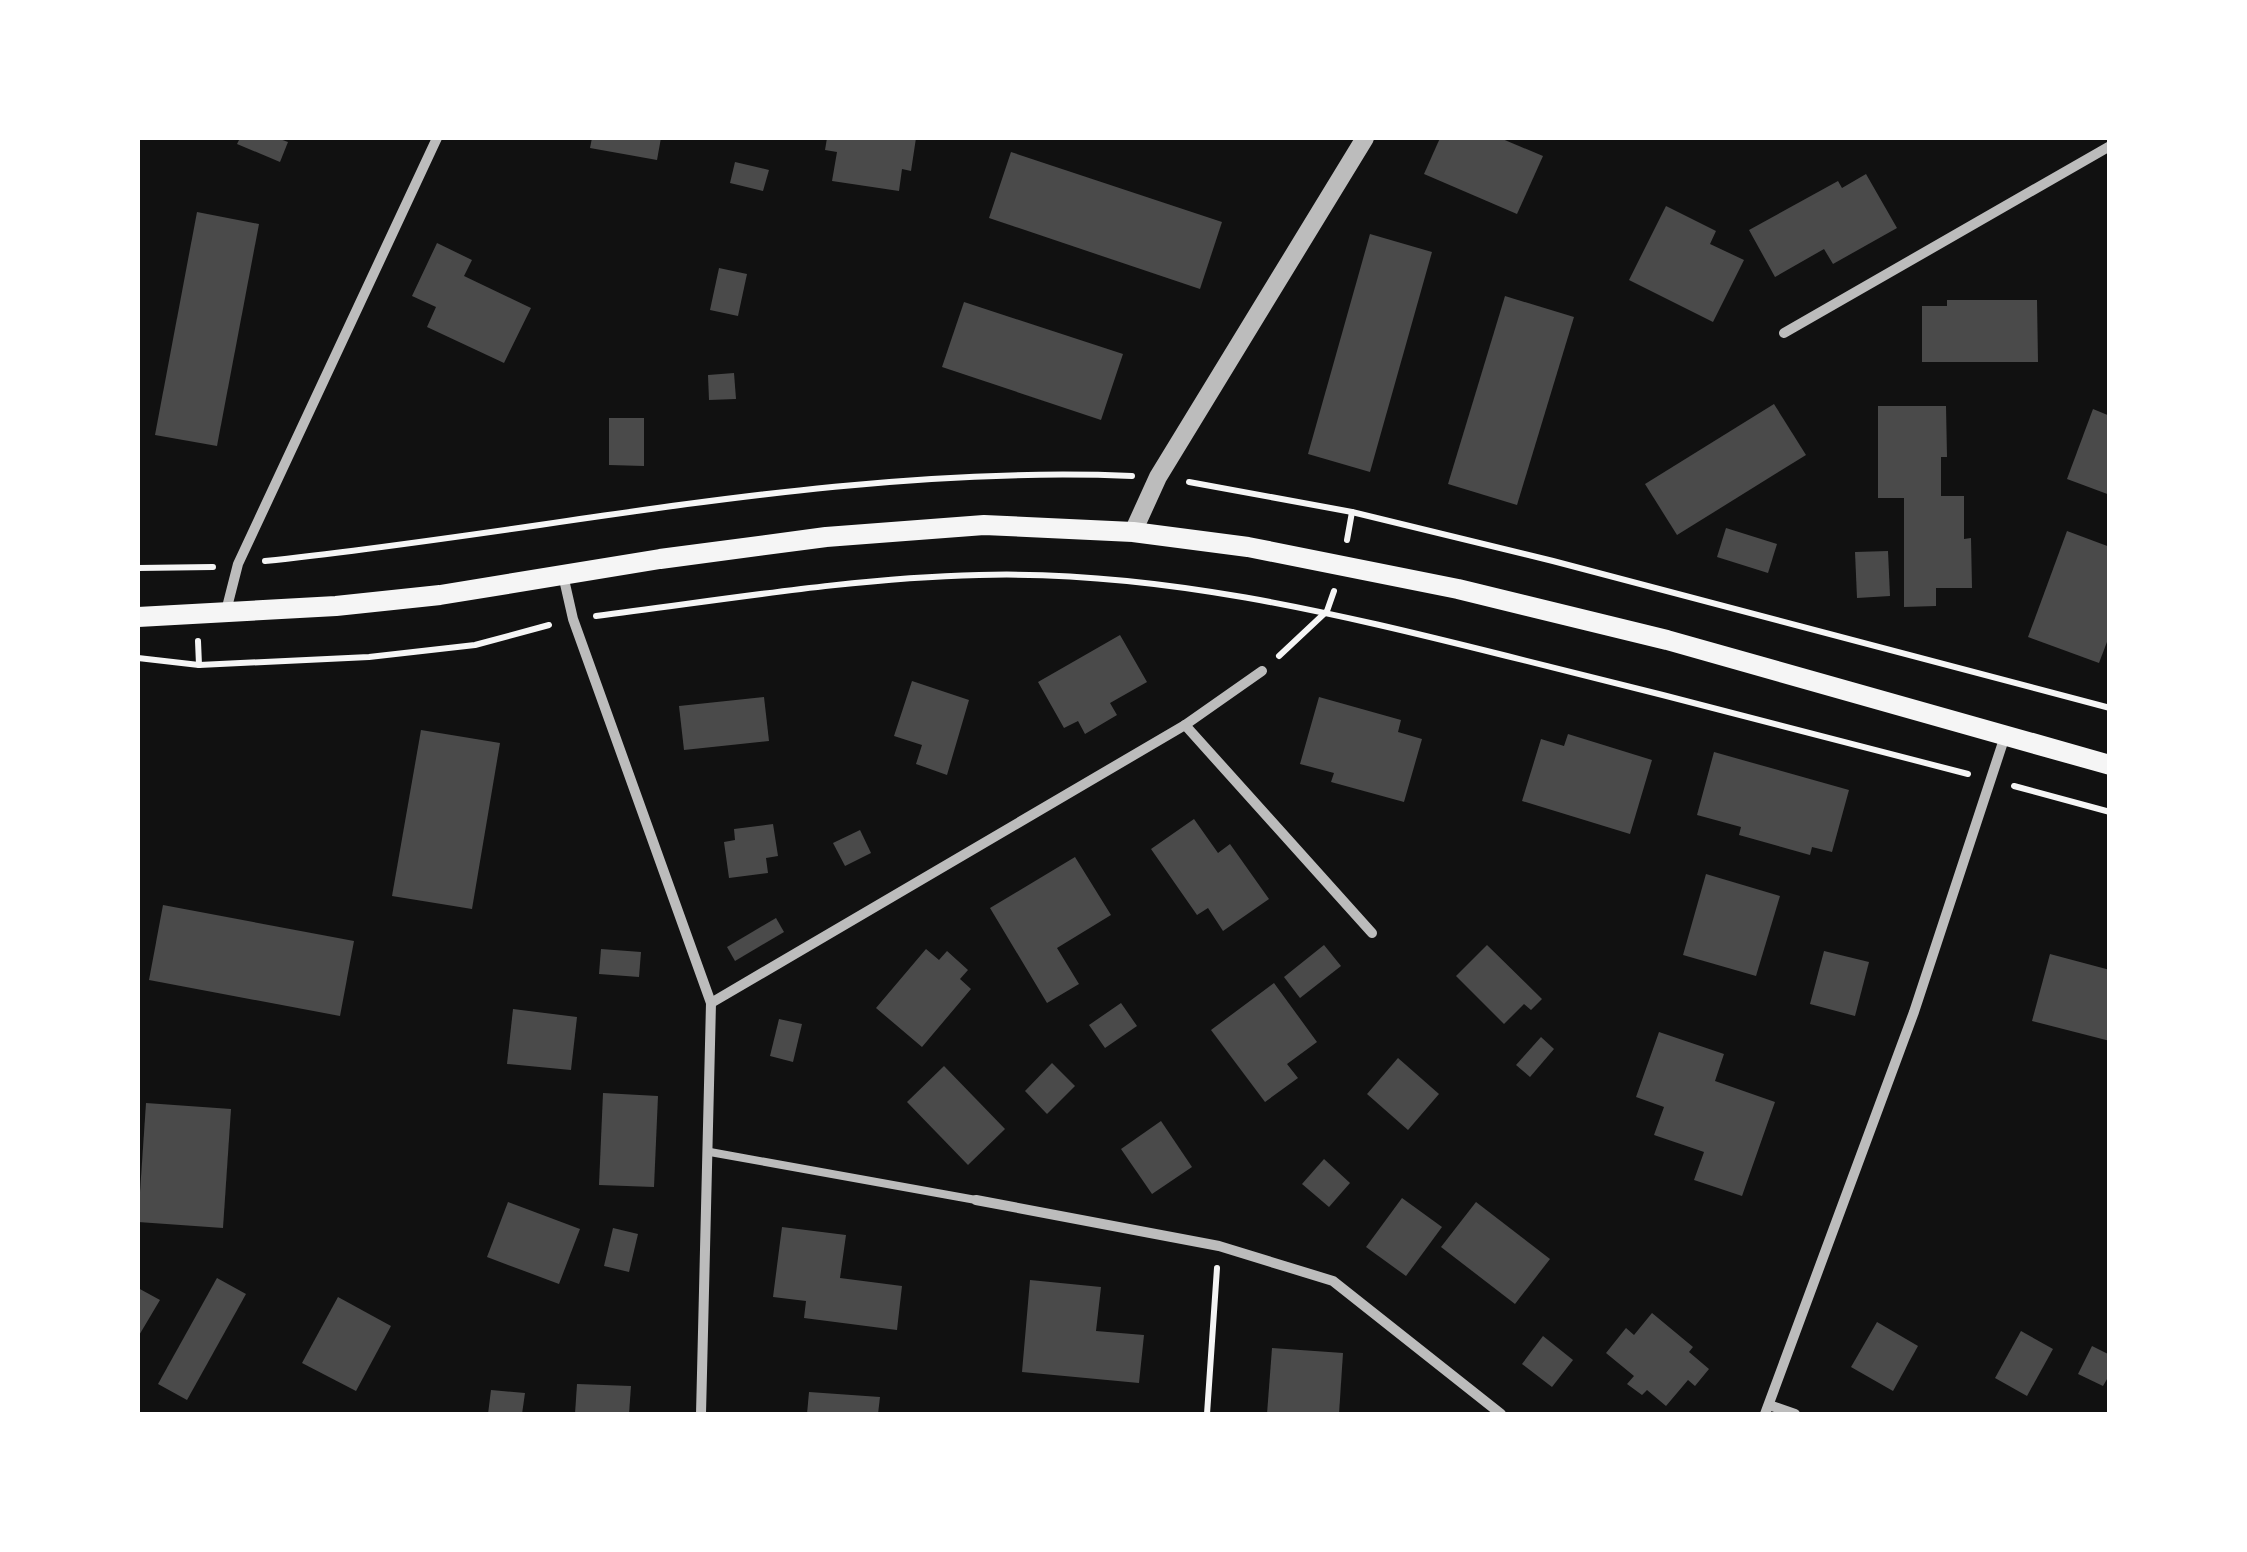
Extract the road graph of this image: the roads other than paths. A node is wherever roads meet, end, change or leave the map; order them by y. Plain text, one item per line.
1 (437, 138) edge
2 (1365, 138) edge
3 (2110, 146) edge
4 (1784, 333) dead end
5 (1133, 532) junction
6 (562, 574) junction
7 (226, 611) junction
8 (138, 617) edge
9 (1262, 671) road end
10 (1186, 724) junction
11 (2005, 735) junction
12 (2110, 764) edge
13 (1372, 934) dead end
14 (712, 1003) junction
15 (710, 1152) junction
16 (976, 1200) joint
17 (1767, 1410) edge
18 (701, 1414) edge
19 (1500, 1414) edge
20 (1795, 1414) edge

1 - 7 street
2 - 5 street
3 - 4 street
5 - 6 main road
5 - 11 main road
6 - 7 main road
6 - 14 street
7 - 8 main road
9 - 10 street
10 - 13 street
10 - 14 street
11 - 12 main road
11 - 17 street
14 - 15 street
15 - 16 lane
15 - 18 street
16 - 19 street
17 - 20 street

